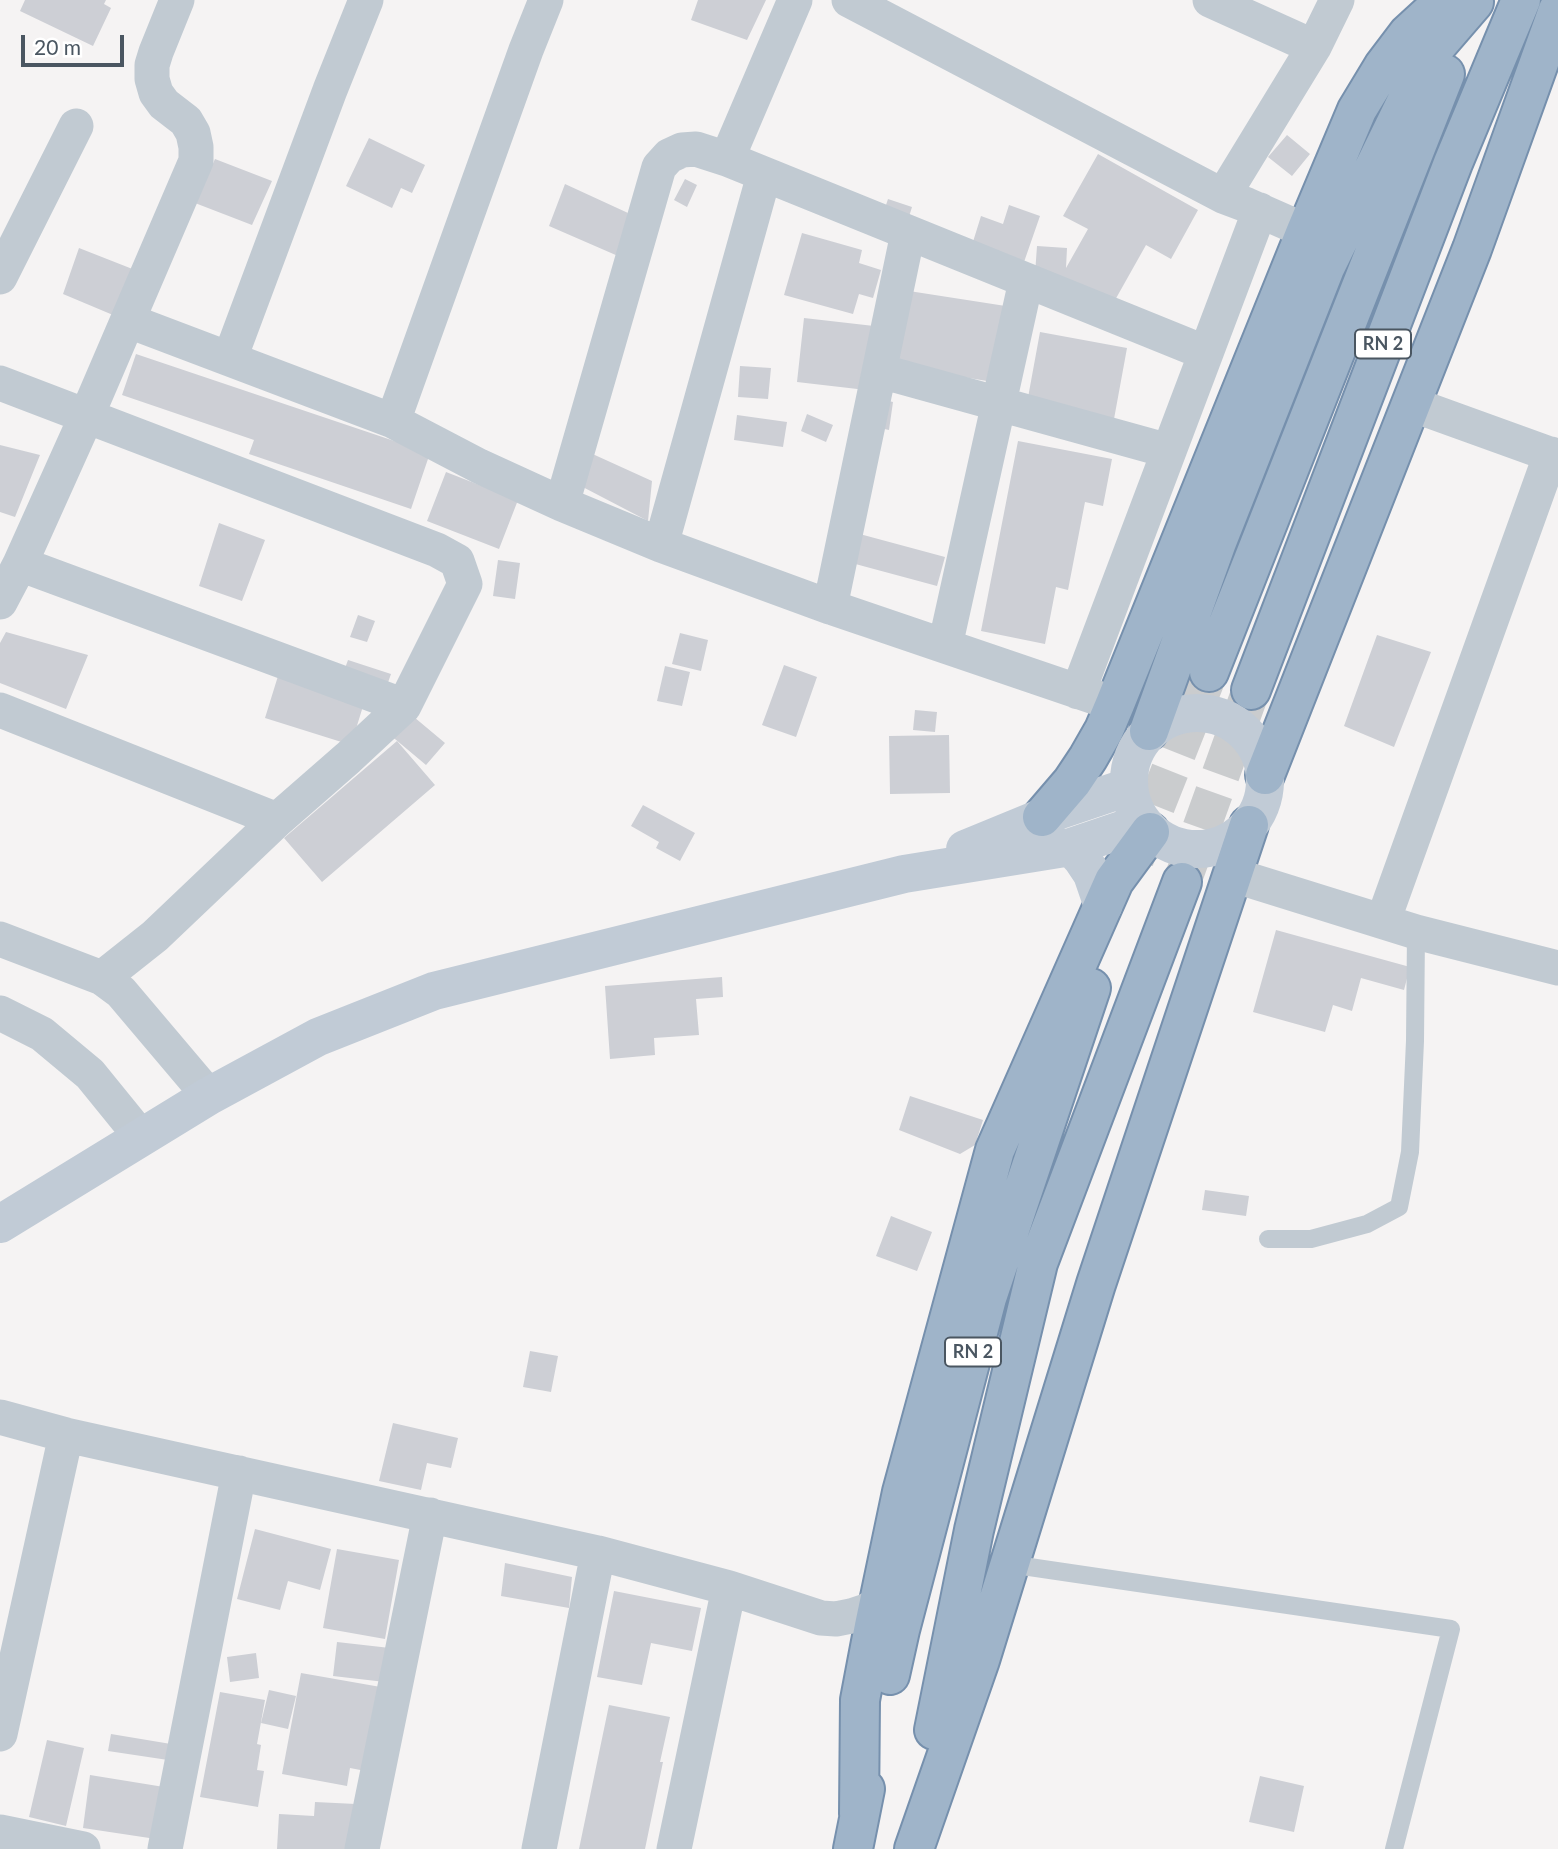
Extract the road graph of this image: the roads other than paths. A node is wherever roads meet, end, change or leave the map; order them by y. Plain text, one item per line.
1 (177, 0) edge
2 (366, 0) edge
3 (546, 0) edge
4 (795, 0) edge
5 (849, 0) edge
6 (1210, 0) edge
7 (1338, 0) edge
8 (1521, 0) edge
9 (1464, 1) edge
10 (1558, 10) edge
11 (1314, 47) junction
12 (76, 126) dead end
13 (727, 159) junction
14 (764, 175) junction
15 (1223, 197) junction
16 (1260, 211) junction
17 (1306, 231) junction
18 (908, 233) junction
19 (0, 277) edge
20 (1026, 281) junction
21 (129, 321) junction
22 (1206, 353) junction
23 (230, 358) junction
24 (880, 372) junction
25 (0, 383) edge
26 (999, 404) junction
27 (1411, 404) junction
28 (87, 415) junction
29 (393, 421) junction
30 (1170, 451) junction
31 (1554, 456) edge
32 (562, 504) junction
33 (661, 545) junction
34 (20, 564) junction
35 (0, 602) edge
36 (830, 607) junction
37 (945, 646) junction
38 (1209, 672) tunnel mouth
39 (1251, 690) tunnel mouth
40 (1078, 692) junction
41 (1115, 705) junction
42 (404, 706) junction
43 (0, 710) edge
44 (1149, 731) junction
45 (1265, 775) junction
46 (1128, 787) junction
47 (1042, 817) junction
48 (277, 820) junction
49 (1249, 825) junction
50 (1146, 827) junction
51 (1071, 847) junction
52 (1132, 866) tunnel mouth
53 (905, 874) junction
54 (1233, 875) junction
55 (1182, 882) tunnel mouth
56 (1103, 906) junction
57 (1382, 922) junction
58 (1416, 932) junction
59 (0, 939) edge
60 (1558, 968) edge
61 (102, 978) junction
62 (0, 1013) edge
63 (209, 1096) junction
64 (142, 1138) junction
65 (0, 1224) edge
66 (1268, 1240) dead end
67 (0, 1417) edge
68 (66, 1434) junction
69 (239, 1473) junction
70 (430, 1515) junction
71 (598, 1553) junction
72 (1009, 1564) junction
73 (729, 1588) junction
74 (878, 1604) junction
75 (821, 1618) junction
76 (867, 1665) junction
77 (0, 1734) edge
78 (0, 1832) edge
79 (856, 1832) edge
80 (83, 1849) edge
81 (165, 1849) edge
82 (362, 1849) edge
83 (539, 1849) edge
84 (674, 1849) edge
85 (912, 1849) edge
86 (1394, 1849) edge

1 - 21 street
2 - 23 street
3 - 29 street
4 - 13 street
5 - 15 street
6 - 11 street
7 - 11 street
8 - 39 highway, RN 2
9 - 17 highway
9 - 38 highway, RN 2
9 - 44 highway
10 - 27 highway
11 - 15 street
12 - 19 street
13 - 14 street
13 - 32 street
14 - 18 street
14 - 33 street
15 - 16 street
16 - 17 street
16 - 22 street
17 - 41 highway
18 - 20 street
18 - 24 street
20 - 22 street
20 - 26 street
21 - 23 street
21 - 28 street
22 - 30 street
23 - 29 street
24 - 26 street
24 - 36 street
25 - 28 street
26 - 30 street
26 - 37 street
27 - 31 street
27 - 45 highway
28 - 34 street
28 - 42 street
29 - 32 street
30 - 40 street
31 - 57 street
32 - 33 street
33 - 36 street
34 - 35 street
34 - 42 street
36 - 37 street
37 - 40 street
40 - 41 street
41 - 47 highway
42 - 48 street
43 - 48 street
44 - 45 main road
44 - 46 main road
45 - 49 main road
46 - 47 main road
46 - 50 main road
47 - 53 main road
48 - 61 street
49 - 50 main road
49 - 54 highway
50 - 51 main road
50 - 56 highway
51 - 53 main road
51 - 56 main road
52 - 79 highway, RN 2
53 - 63 main road
54 - 57 street
54 - 72 highway
55 - 85 highway, RN 2
56 - 74 highway
57 - 58 street
58 - 60 street
58 - 66 lane
59 - 61 street
61 - 63 street
62 - 64 street
63 - 64 main road
64 - 65 main road
67 - 68 street
68 - 69 street
68 - 77 street
69 - 70 street
69 - 81 street
70 - 71 street
70 - 82 street
71 - 73 street
71 - 83 street
72 - 85 highway
72 - 86 lane
73 - 75 street
73 - 84 street
74 - 75 street
74 - 76 highway
75 - 76 street
76 - 79 highway
78 - 80 street

